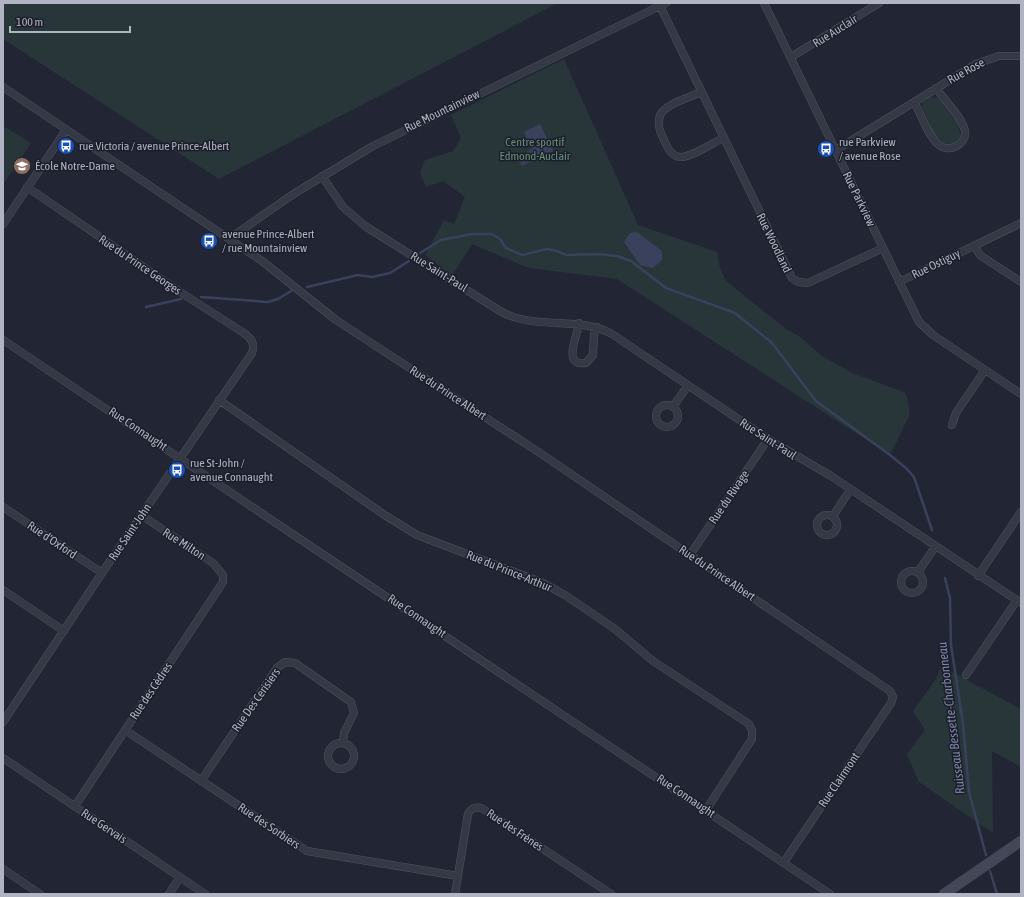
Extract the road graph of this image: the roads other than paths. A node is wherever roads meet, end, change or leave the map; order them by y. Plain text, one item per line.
1 (764, 3) edge
2 (879, 3) edge
3 (663, 4) edge
4 (1021, 56) edge
5 (791, 57) junction
6 (3, 87) edge
7 (936, 88) junction
8 (702, 92) junction
9 (914, 102) junction
10 (66, 130) junction
11 (723, 138) junction
12 (836, 150) junction
13 (322, 176) junction
14 (27, 187) junction
15 (1021, 223) edge
16 (3, 224) edge
17 (231, 240) junction
18 (974, 246) junction
19 (883, 248) junction
20 (899, 282) junction
21 (1021, 282) edge
22 (579, 323) junction
23 (597, 327) junction
24 (3, 340) edge
25 (253, 342) joint
26 (985, 370) junction
27 (688, 385) junction
28 (1021, 394) edge
29 (219, 400) junction
30 (673, 407) dead end
31 (952, 425) dead end
32 (768, 439) junction
33 (180, 458) junction
34 (850, 490) junction
35 (3, 507) edge
36 (1021, 512) edge
37 (141, 515) junction
38 (833, 516) dead end
39 (935, 547) junction
40 (690, 555) junction
41 (918, 572) dead end
42 (102, 573) junction
43 (223, 575) joint
44 (978, 576) junction
45 (3, 590) edge
46 (1019, 602) edge
47 (64, 631) junction
48 (966, 676) dead end
49 (893, 696) joint
50 (3, 722) edge
51 (125, 730) junction
52 (343, 743) dead end
53 (3, 758) edge
54 (201, 781) junction
55 (74, 806) junction
56 (706, 810) junction
57 (1021, 841) edge
58 (784, 862) junction
59 (3, 869) edge
60 (458, 876) junction
61 (180, 877) junction
62 (40, 894) edge
63 (169, 894) edge
64 (205, 894) edge
65 (455, 894) edge
66 (611, 894) edge
67 (830, 894) edge
68 (944, 894) edge

1 - 5 street, Rue Parkview
2 - 5 street, Rue Auclair
3 - 8 street, Rue Woodland
3 - 13 street, Rue Mountainview
4 - 7 street, Rue Rose
5 - 12 street, Rue Parkview
6 - 10 street, Rue du Prince Albert
7 - 9 street, Rue Rose
7 - 9 street, Rue Rose
8 - 11 street, Rue Woodland
8 - 11 street
9 - 12 street, Rue Rose
10 - 14 street
10 - 17 street, Rue du Prince Albert
11 - 19 street, Rue Woodland
12 - 19 street, Rue Parkview
13 - 17 street, Rue Mountainview
13 - 22 street, Rue Saint-Paul
14 - 16 street
14 - 25 street, Rue du Prince Georges
15 - 18 street, Rue Ostiguy
17 - 40 street, Rue du Prince Albert
18 - 20 street, Rue Ostiguy
18 - 21 street, Rue Ostiguy
19 - 20 street, Rue Parkview
20 - 26 street, Rue Parkview
22 - 23 street, Rue Saint-Paul
22 - 23 street
23 - 27 street, Rue Saint-Paul
24 - 33 street, Rue Connaught
25 - 29 street, Rue Saint-John
26 - 28 street, Rue Parkview
26 - 31 street
27 - 30 street
27 - 32 street, Rue Saint-Paul
29 - 33 street, Rue Saint-John
29 - 56 street, Rue du Prince-Arthur
32 - 34 street, Rue Saint-Paul
32 - 40 street, Rue du Rivage
33 - 37 street, Rue Saint-John
33 - 56 street, Rue Connaught
34 - 38 street
34 - 39 street, Rue Saint-Paul
35 - 42 street, Rue d'Oxford
36 - 44 street
37 - 42 street, Rue Saint-John
37 - 43 street, Rue Milton
39 - 41 street
39 - 44 street, Rue Saint-Paul
40 - 49 street, Rue du Prince Albert
42 - 47 street, Rue Saint-John
43 - 51 street, Rue des Cèdres
44 - 46 street, Rue Saint-Paul
45 - 47 street
46 - 48 street
47 - 50 street, Rue Saint-John
49 - 58 street, Rue Clairmont
51 - 54 street, Rue des Sorbiers
51 - 55 street, Rue des Cèdres
52 - 54 street, Rue Des Cerisiers
53 - 55 street, Rue Gervais
54 - 60 street, Rue des Sorbiers
55 - 61 street, Rue Gervais
56 - 58 street, Rue Connaught
57 - 68 street
58 - 67 street, Rue Connaught
59 - 62 street
60 - 65 street, Rue des Frénes
60 - 66 street, Rue des Frénes
61 - 63 street
61 - 64 street, Rue Gervais

